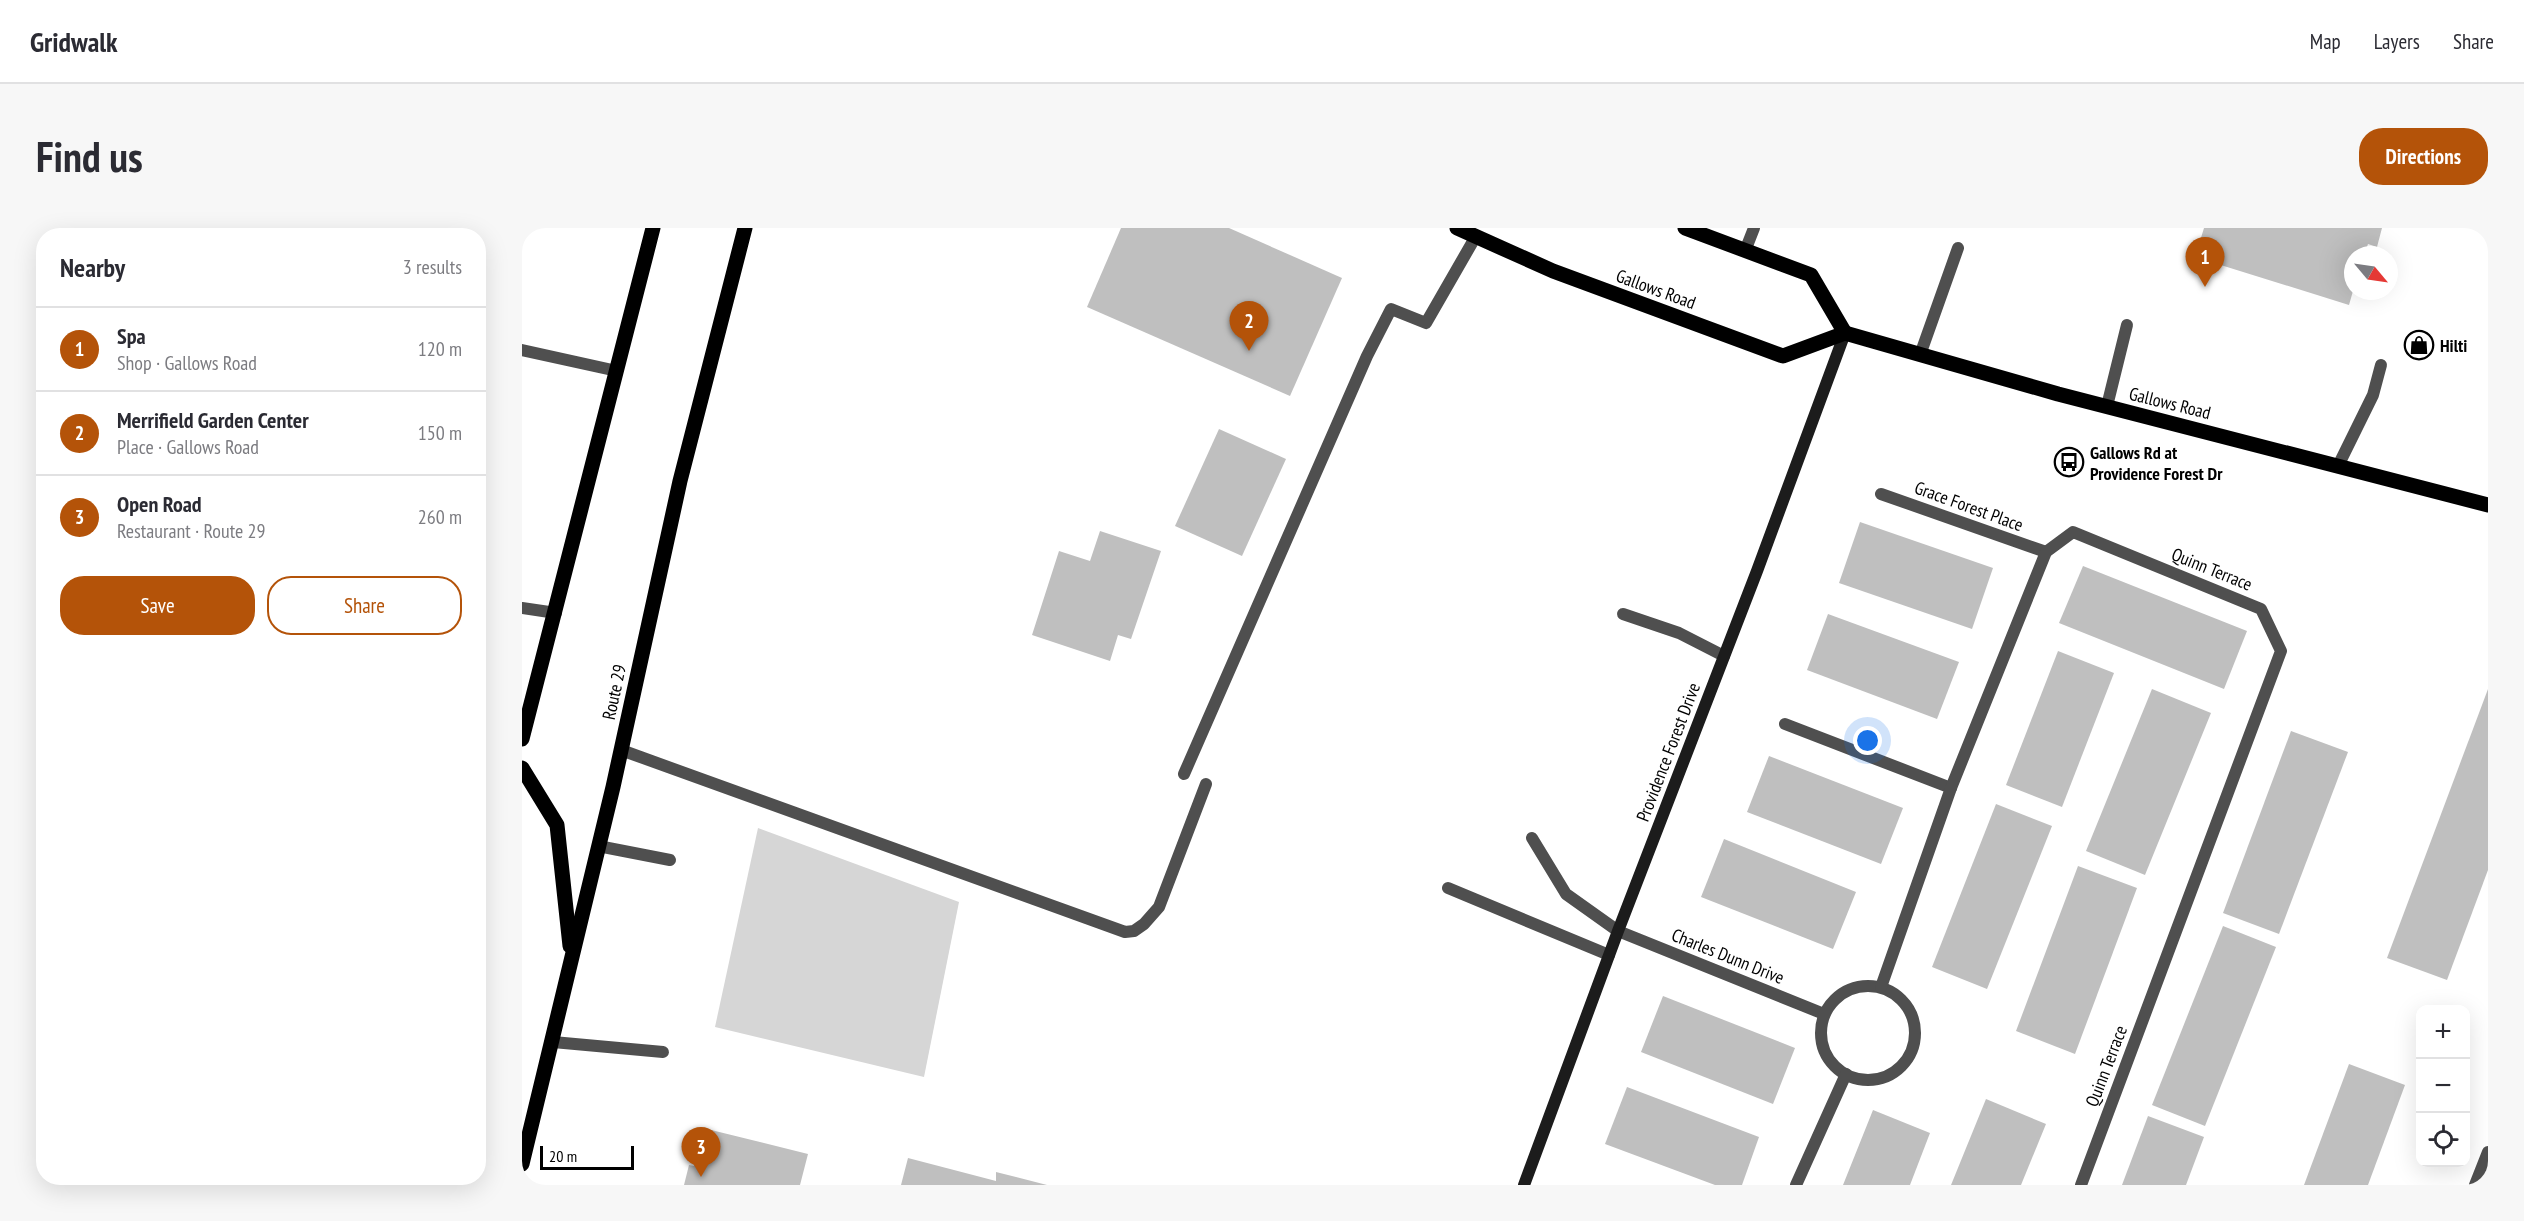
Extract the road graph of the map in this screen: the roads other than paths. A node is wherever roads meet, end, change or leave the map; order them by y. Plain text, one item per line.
1 (653, 228) edge
2 (745, 228) edge
3 (1456, 228) edge
4 (1684, 228) edge
5 (1754, 228) edge
6 (1476, 236) junction
7 (1958, 248) dead end
8 (1745, 251) junction
9 (2127, 325) dead end
10 (1845, 333) junction
11 (522, 350) edge
12 (1920, 355) junction
13 (2381, 365) dead end
14 (618, 371) junction
15 (2107, 406) junction
16 (2338, 466) junction
17 (1881, 494) dead end
18 (2488, 505) edge
19 (2046, 552) junction
20 (522, 609) edge
21 (555, 613) junction
22 (1623, 614) dead end
23 (1724, 656) junction
24 (1785, 724) dead end
25 (522, 739) edge
26 (621, 750) junction
27 (522, 768) edge
28 (1184, 774) dead end
29 (1206, 784) dead end
30 (1951, 788) junction
31 (1532, 838) dead end
32 (598, 846) junction
33 (670, 860) dead end
34 (1448, 888) dead end
35 (1618, 931) junction
36 (1610, 955) junction
37 (571, 958) junction
38 (1881, 987) junction
39 (1824, 1014) junction
40 (553, 1042) junction
41 (663, 1052) dead end
42 (1846, 1074) junction
43 (2488, 1152) edge
44 (522, 1164) edge
45 (1524, 1185) edge
46 (1796, 1185) edge
47 (2081, 1185) edge
48 (2475, 1185) edge

1 - 14 main road
2 - 26 main road, Route 29
3 - 6 main road, Gallows Road
4 - 8 main road
5 - 8 street
6 - 10 main road, Gallows Road
6 - 28 street
7 - 12 street
8 - 10 main road
9 - 15 street
10 - 12 main road, Gallows Road
10 - 23 street, Providence Forest Drive
11 - 14 street
12 - 15 main road, Gallows Road
13 - 16 street
14 - 21 main road
15 - 16 main road, Gallows Road
16 - 18 main road, Gallows Road
17 - 19 street, Grace Forest Place
19 - 30 street
19 - 47 street, Quinn Terrace
20 - 21 street
21 - 25 main road
22 - 23 street
23 - 35 street, Providence Forest Drive
24 - 30 street
26 - 29 street
26 - 32 main road, Route 29
27 - 37 main road
30 - 38 street
31 - 35 street, Charles Dunn Drive
32 - 33 street
32 - 37 main road, Route 29
34 - 36 street
35 - 36 street, Providence Forest Drive
35 - 39 street, Charles Dunn Drive
36 - 45 street, Providence Forest Drive
37 - 40 main road, Route 29
38 - 39 street
38 - 42 street
39 - 42 street
40 - 41 street
40 - 44 main road, Route 29
42 - 46 street
43 - 48 street

